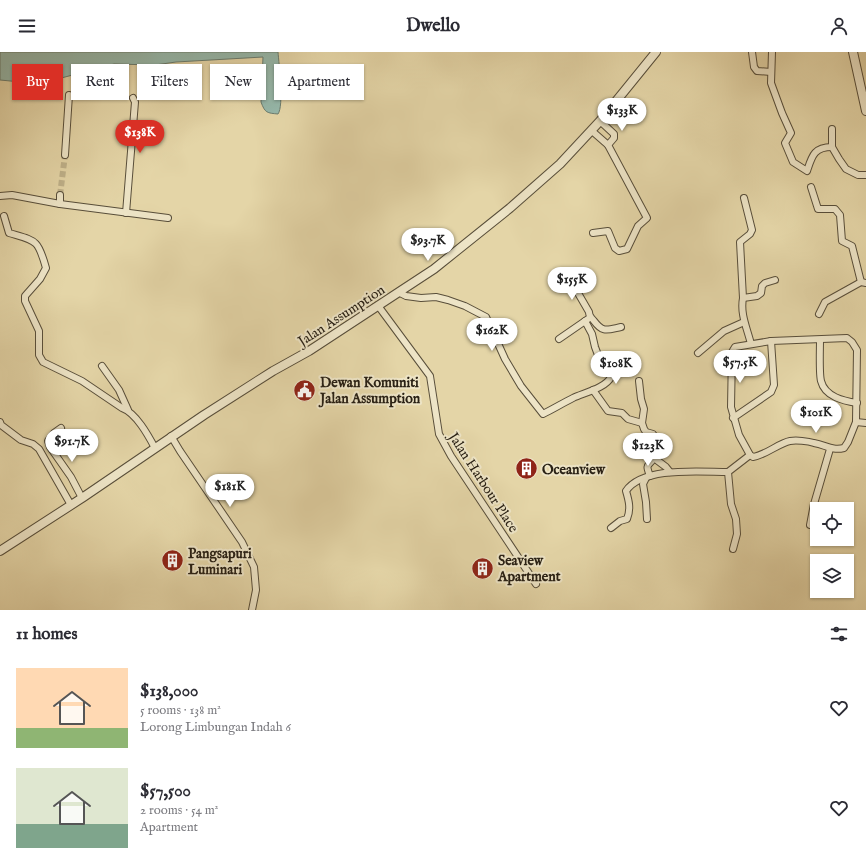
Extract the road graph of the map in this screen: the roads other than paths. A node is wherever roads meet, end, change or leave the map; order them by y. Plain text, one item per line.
1 (656, 52) edge
2 (752, 52) edge
3 (772, 52) edge
4 (853, 52) edge
5 (771, 72) junction
6 (69, 95) dead end
7 (133, 98) dead end
8 (866, 111) edge
9 (600, 121) junction
10 (832, 128) dead end
11 (592, 131) junction
12 (608, 145) junction
13 (832, 147) junction
14 (65, 155) tunnel mouth
15 (866, 174) edge
16 (811, 187) dead end
17 (60, 195) tunnel mouth
18 (0, 196) edge
19 (744, 198) dead end
20 (60, 204) junction
21 (126, 213) junction
22 (4, 216) dead end
23 (168, 218) dead end
24 (593, 233) dead end
25 (775, 280) dead end
26 (571, 281) dead end
27 (864, 282) edge
28 (400, 293) junction
29 (743, 298) junction
30 (379, 307) junction
31 (819, 314) dead end
32 (590, 316) junction
33 (585, 321) junction
34 (744, 322) junction
35 (621, 327) dead end
36 (558, 339) dead end
37 (820, 340) junction
38 (771, 341) junction
39 (751, 344) junction
40 (698, 353) dead end
41 (102, 366) dead end
42 (639, 381) dead end
43 (593, 390) junction
44 (857, 403) junction
45 (128, 410) junction
46 (734, 418) junction
47 (0, 422) edge
48 (856, 422) junction
49 (866, 422) edge
50 (642, 423) junction
51 (60, 428) dead end
52 (171, 436) junction
53 (155, 448) junction
54 (830, 449) junction
55 (750, 455) junction
56 (654, 458) junction
57 (670, 472) junction
58 (728, 472) junction
59 (648, 477) junction
60 (82, 498) junction
61 (815, 502) edge
62 (71, 505) junction
63 (647, 519) dead end
64 (611, 528) dead end
65 (733, 550) dead end
66 (0, 551) edge
67 (536, 584) dead end
68 (252, 610) edge

1 - 9 street, Jalan Assumption
2 - 5 street
3 - 5 street
4 - 8 street
5 - 13 street
6 - 14 street
7 - 21 street
9 - 11 street, Jalan Assumption
9 - 12 street
10 - 13 street
11 - 12 street
11 - 28 street, Jalan Assumption
12 - 24 street
13 - 15 street
16 - 27 street
17 - 20 street
18 - 20 street
19 - 29 street
20 - 21 street
21 - 23 street
22 - 45 street
25 - 29 street
26 - 32 street
27 - 31 street
28 - 30 street, Jalan Assumption
28 - 43 street
29 - 34 street
30 - 52 street, Jalan Assumption
30 - 67 street, Jalan Harbour Place
32 - 33 street
32 - 35 street
33 - 36 street
33 - 43 street
34 - 39 street
34 - 40 street
37 - 38 street
37 - 44 street
37 - 44 street
38 - 39 street
38 - 46 street
39 - 46 street
41 - 45 street
42 - 50 street
43 - 50 street
44 - 48 street
45 - 53 street
46 - 55 street
47 - 62 street
48 - 49 street
48 - 54 street
50 - 56 street
51 - 60 street
52 - 53 street, Jalan Assumption
52 - 68 street
53 - 60 street, Jalan Assumption
54 - 55 street
54 - 61 street
55 - 58 street
56 - 57 street
56 - 59 street
57 - 58 street
57 - 59 street
58 - 65 street
59 - 63 street
59 - 64 street
60 - 62 street, Jalan Assumption
62 - 66 street, Jalan Assumption

